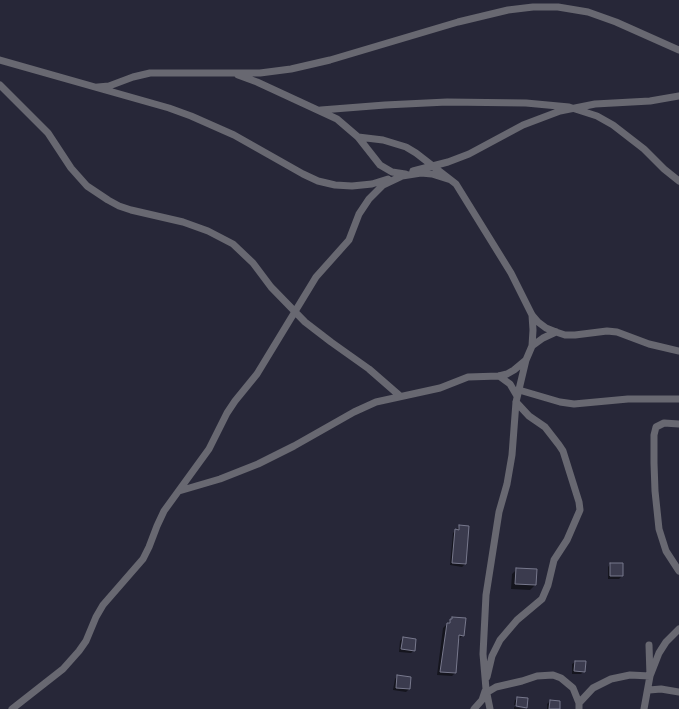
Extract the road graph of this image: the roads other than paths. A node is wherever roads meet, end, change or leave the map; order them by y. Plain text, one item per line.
1 (679, 50) edge
2 (0, 60) edge
3 (227, 72) junction
4 (0, 85) edge
5 (92, 87) junction
6 (679, 96) edge
7 (573, 108) junction
8 (321, 110) junction
9 (358, 137) junction
10 (432, 166) junction
11 (402, 174) junction
12 (411, 174) junction
13 (451, 180) junction
14 (679, 181) edge
15 (294, 312) junction
16 (532, 314) junction
17 (556, 332) junction
18 (532, 346) junction
19 (679, 351) edge
20 (526, 360) junction
21 (499, 376) junction
22 (400, 396) junction
23 (518, 396) junction
24 (679, 399) edge
25 (679, 424) edge
26 (179, 491) junction
27 (679, 571) edge
28 (679, 629) edge
29 (649, 645) dead end
30 (650, 676) junction
31 (648, 690) junction
32 (486, 691) junction
33 (679, 692) edge
34 (579, 706) edge
35 (12, 709) edge
36 (474, 709) edge
37 (490, 709) edge
38 (644, 709) edge

1 - 3 street
2 - 5 street
3 - 5 street
3 - 8 street
4 - 15 street
5 - 11 street
6 - 7 street
7 - 8 street
7 - 10 street
7 - 14 street
8 - 9 street
9 - 10 street
9 - 11 street
10 - 11 street
10 - 13 street
11 - 12 street
12 - 13 street
12 - 15 street
13 - 16 street
15 - 22 street
15 - 26 street
16 - 17 street
16 - 18 street
17 - 18 street
17 - 19 street
18 - 20 street
20 - 21 street
20 - 23 street
21 - 22 street
21 - 23 street
22 - 26 street
23 - 24 street
23 - 32 street
23 - 32 street
25 - 27 street
26 - 35 street
28 - 30 street
29 - 30 street
30 - 31 street
30 - 34 street
31 - 33 street
31 - 38 street
32 - 34 street
32 - 36 street
32 - 37 street

